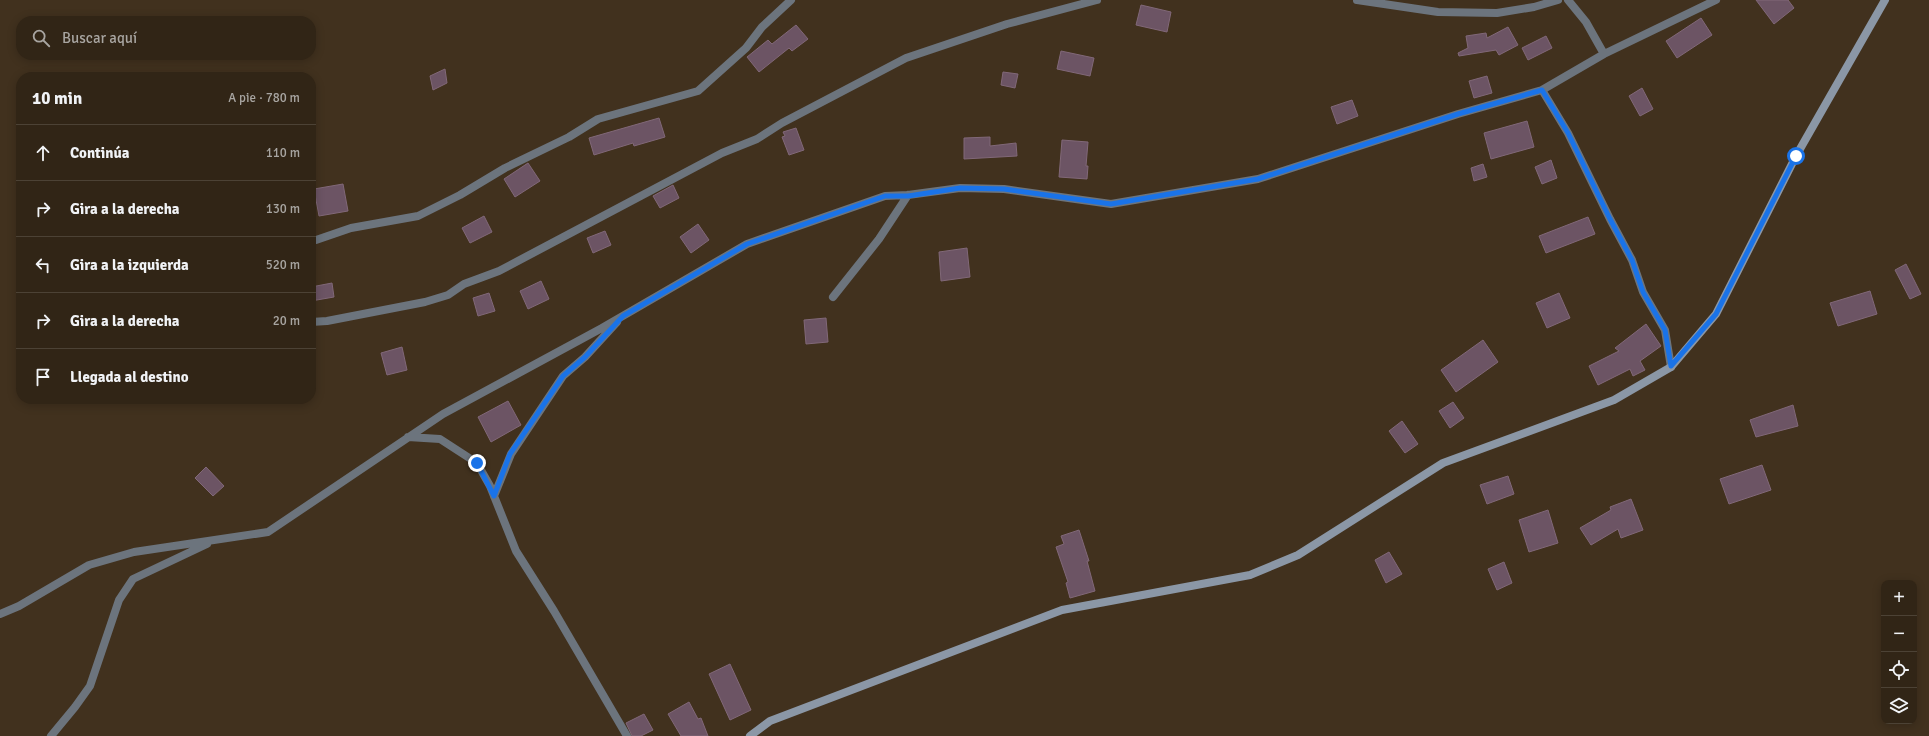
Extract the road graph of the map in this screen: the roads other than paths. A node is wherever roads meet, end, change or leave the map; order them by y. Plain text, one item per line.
1 (791, 0) edge
2 (1097, 0) edge
3 (1357, 0) edge
4 (1558, 0) edge
5 (1568, 0) edge
6 (1716, 0) edge
7 (1885, 0) edge
8 (1604, 54) junction
9 (1542, 90) junction
10 (908, 196) junction
11 (316, 240) dead end
12 (833, 298) dead end
13 (623, 316) junction
14 (316, 322) edge
15 (1671, 366) junction
16 (408, 437) junction
17 (494, 496) junction
18 (214, 540) junction
19 (0, 614) edge
20 (51, 736) edge
21 (627, 736) edge
22 (750, 736) edge

1 - 11 street
2 - 14 street
3 - 4 street
5 - 8 street
6 - 8 street
7 - 15 street
8 - 9 street
9 - 10 street
9 - 15 street
10 - 12 street
10 - 13 street
13 - 16 street
13 - 17 street
15 - 22 street
16 - 17 street
16 - 18 street
17 - 21 street
18 - 19 street
18 - 20 street

